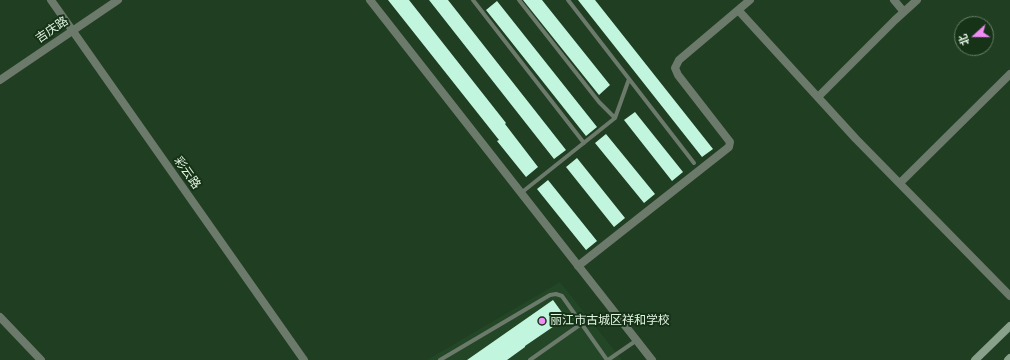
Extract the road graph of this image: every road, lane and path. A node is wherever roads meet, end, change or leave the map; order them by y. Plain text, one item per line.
1 (51, 0) edge
2 (118, 0) edge
3 (370, 0) edge
4 (481, 0) edge
5 (519, 0) edge
6 (568, 0) edge
7 (750, 0) edge
8 (894, 0) edge
9 (917, 0) edge
10 (475, 2) edge
11 (739, 10) junction
12 (904, 12) junction
13 (73, 31) junction
14 (1010, 74) edge
15 (629, 79) junction
16 (0, 80) edge
17 (818, 97) junction
18 (615, 118) junction
19 (584, 143) junction
20 (694, 163) dead end
21 (900, 183) junction
22 (521, 193) junction
23 (578, 266) junction
24 (1010, 296) edge
25 (0, 317) edge
26 (581, 324) junction
27 (1010, 326) edge
28 (637, 340) junction
29 (41, 360) edge
30 (304, 360) edge
31 (440, 360) edge
32 (530, 360) edge
33 (607, 360) edge
34 (652, 360) edge
35 (975, 360) edge

1 - 13 street, 彩云路
2 - 13 street, 吉庆路
3 - 22 street
4 - 10 lane
5 - 18 lane
6 - 15 lane
7 - 11 street
8 - 12 street
9 - 12 street
10 - 19 lane
11 - 17 street
11 - 23 street
12 - 17 street
13 - 16 street, 吉庆路
13 - 30 street, 彩云路
14 - 21 street
15 - 18 lane
15 - 20 lane
17 - 21 street
18 - 19 lane
19 - 22 lane
21 - 24 street
22 - 23 street
23 - 28 street
25 - 29 street
26 - 31 lane
26 - 32 lane
26 - 33 lane
27 - 35 main road
28 - 33 lane
28 - 34 street

